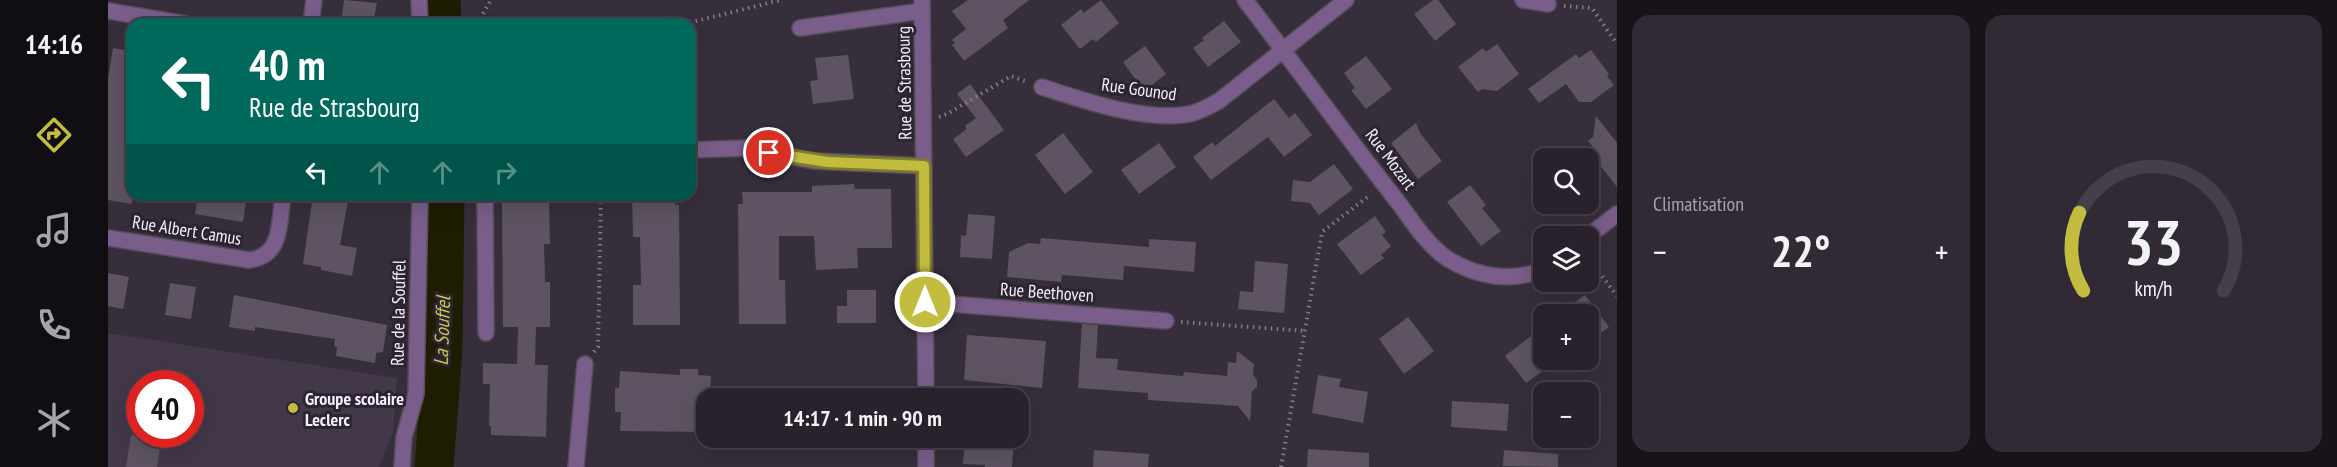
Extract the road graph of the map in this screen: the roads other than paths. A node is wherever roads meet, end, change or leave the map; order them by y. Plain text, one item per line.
1 (314, 0) edge
2 (419, 0) edge
3 (1245, 0) edge
4 (1346, 0) edge
5 (1523, 0) edge
6 (1548, 4) road end
7 (922, 5) edge
8 (108, 11) edge
9 (150, 18) edge
10 (312, 18) edge
11 (420, 18) edge
12 (800, 28) dead end
13 (1282, 49) junction
14 (1042, 87) road end
15 (696, 150) edge
16 (924, 166) junction
17 (282, 201) edge
18 (420, 201) edge
19 (485, 201) edge
20 (1617, 214) edge
21 (1599, 228) edge
22 (108, 237) edge
23 (1533, 272) edge
24 (925, 302) junction
25 (1166, 321) road end
26 (486, 333) dead end
27 (585, 364) road end
28 (926, 388) edge
29 (926, 448) edge
30 (402, 467) edge
31 (576, 467) edge
32 (926, 467) edge

1 - 10 street
2 - 11 street
3 - 13 street, Rue Mozart
4 - 13 street, Rue Gounod
5 - 6 street
7 - 12 street
7 - 16 street, Rue de Strasbourg
8 - 9 street
13 - 14 street, Rue Gounod
13 - 23 street, Rue Mozart
15 - 16 street, Rue de Strasbourg
16 - 24 street, Rue de Strasbourg
17 - 22 street, Rue Albert Camus
18 - 30 street, Rue de la Souffel
19 - 26 street
20 - 21 street
24 - 25 street, Rue Beethoven
24 - 28 street, Rue de Strasbourg
27 - 31 street
29 - 32 street

